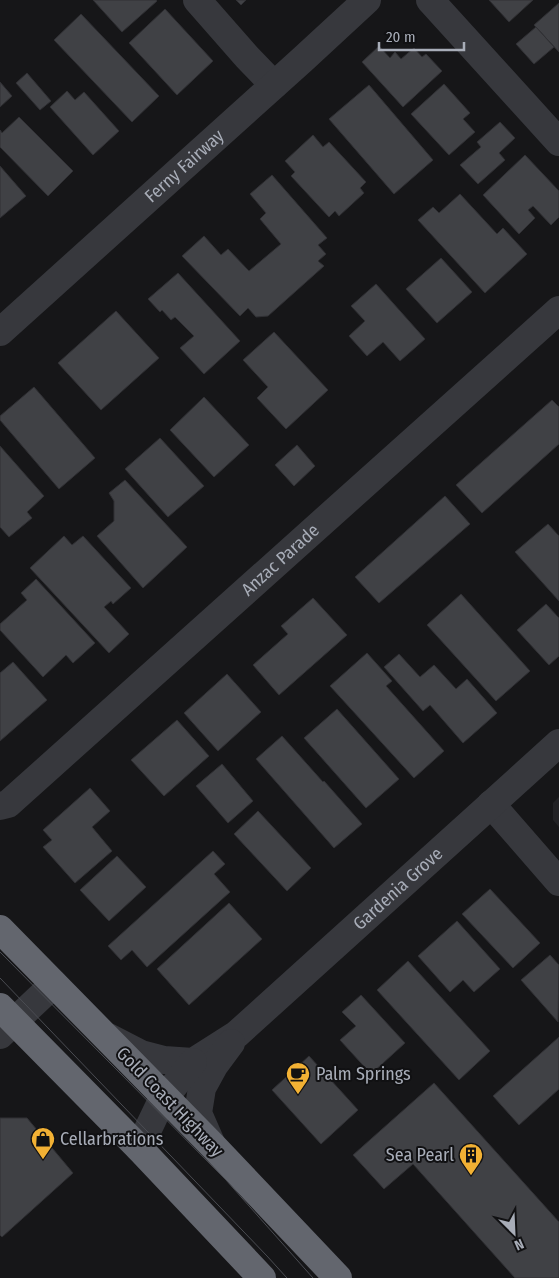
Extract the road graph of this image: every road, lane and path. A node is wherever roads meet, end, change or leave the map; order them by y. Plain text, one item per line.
1 (197, 0) edge
2 (367, 0) edge
3 (430, 0) edge
4 (274, 85) junction
5 (559, 142) edge
6 (559, 310) edge
7 (0, 332) edge
8 (559, 744) edge
9 (491, 804) junction
10 (3, 809) edge
11 (559, 882) edge
12 (0, 929) edge
13 (54, 984) junction
14 (5, 1022) edge
15 (237, 1034) junction
16 (105, 1036) junction
17 (193, 1062) junction
18 (165, 1097) junction
19 (212, 1145) junction
20 (139, 1148) junction
21 (262, 1278) edge
22 (338, 1278) edge

1 - 4 street
2 - 4 street, Ferny Fairway
3 - 5 street
4 - 7 street, Ferny Fairway
6 - 10 street, Anzac Parade
8 - 9 street, Gardenia Grove
9 - 11 street
9 - 15 street, Gardenia Grove
12 - 13 highway, Gold Coast Highway
13 - 14 street
13 - 16 highway, Gold Coast Highway
14 - 20 highway
15 - 17 street, Gardenia Grove
15 - 19 street, Gardenia Grove
16 - 17 street
16 - 18 highway, Gold Coast Highway
17 - 18 street, Gardenia Grove
18 - 19 highway, Gold Coast Highway
18 - 20 street, Gardenia Grove
19 - 22 highway, Gold Coast Highway
20 - 21 highway

